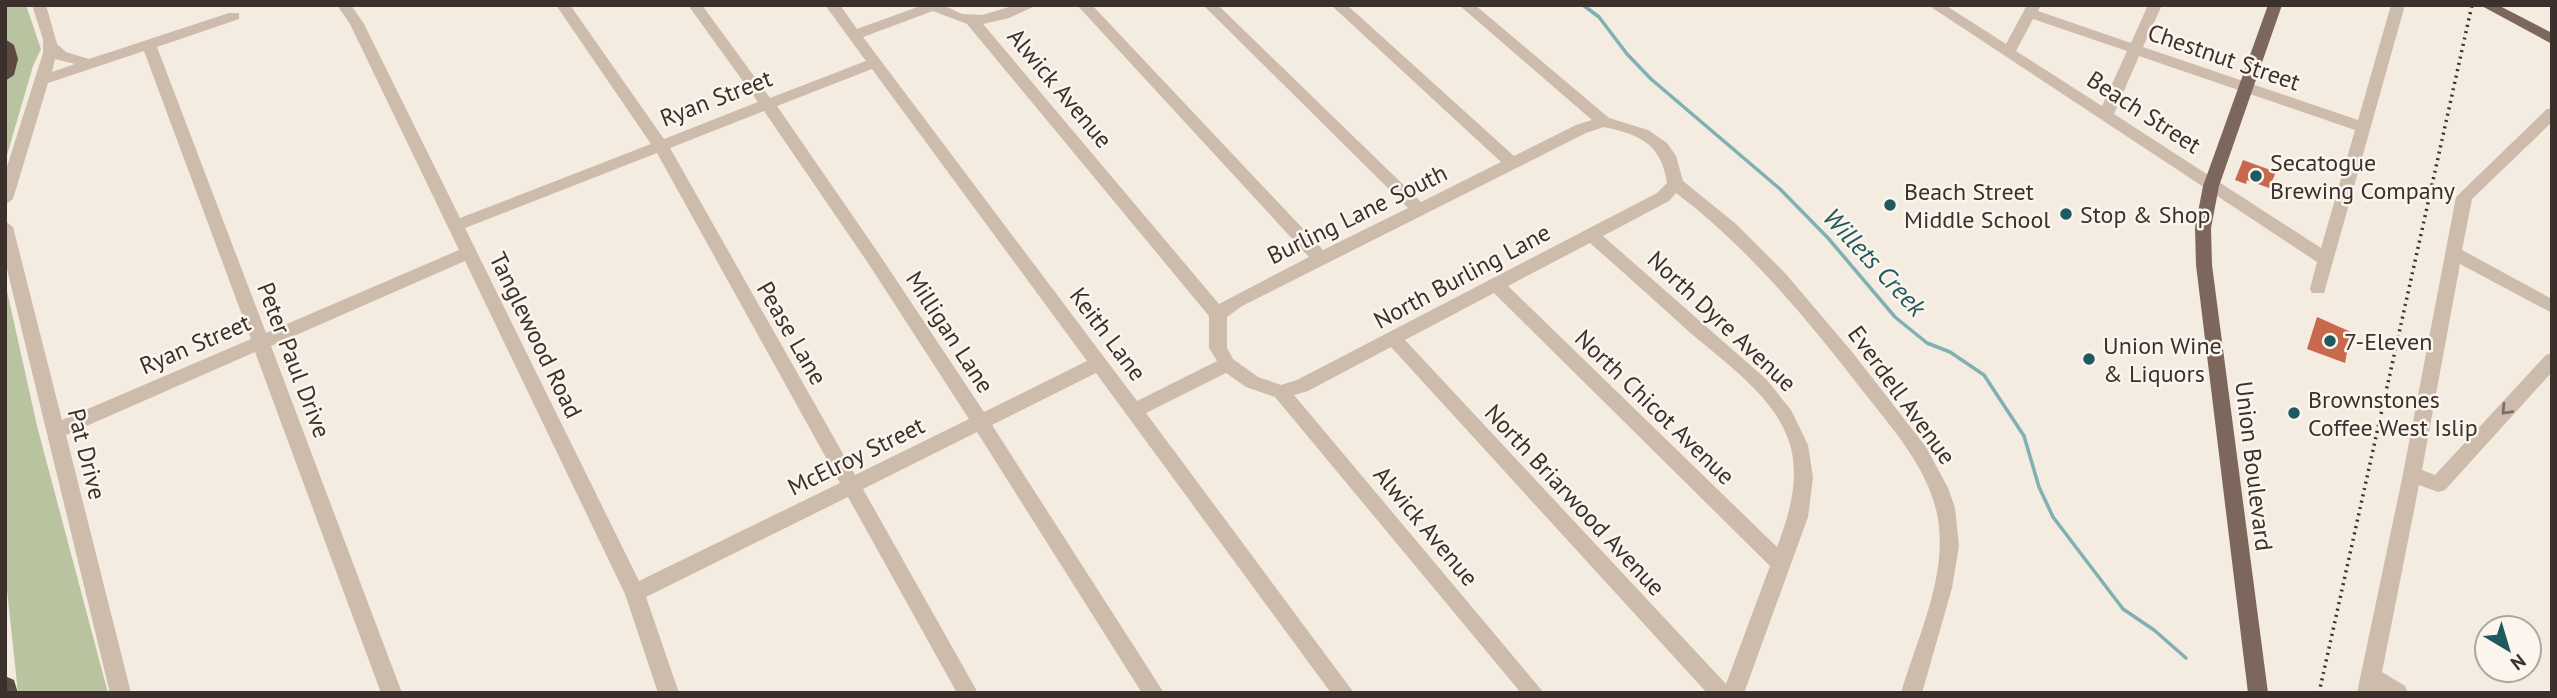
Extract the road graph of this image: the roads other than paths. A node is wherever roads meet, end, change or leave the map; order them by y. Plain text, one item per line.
1 (39, 5) edge
2 (344, 5) edge
3 (563, 5) edge
4 (695, 5) edge
5 (832, 5) edge
6 (934, 5) edge
7 (1030, 5) edge
8 (1084, 5) edge
9 (1210, 5) edge
10 (1338, 5) edge
11 (1466, 5) edge
12 (1935, 5) edge
13 (2155, 5) edge
14 (2275, 5) edge
15 (2398, 5) edge
16 (2487, 5) edge
17 (2032, 9) edge
18 (234, 16) dead end
19 (973, 22) junction
20 (855, 35) junction
21 (2552, 39) edge
22 (5, 45) edge
23 (51, 46) junction
24 (142, 47) junction
25 (2136, 50) junction
26 (2008, 53) junction
27 (83, 61) junction
28 (874, 63) junction
29 (44, 74) junction
30 (5, 75) edge
31 (2246, 89) junction
32 (769, 104) junction
33 (2552, 113) edge
34 (2105, 117) junction
35 (1604, 122) junction
36 (2364, 128) junction
37 (660, 145) junction
38 (1513, 164) junction
39 (1675, 184) junction
40 (2211, 186) junction
41 (5, 199) edge
42 (1420, 210) junction
43 (457, 225) junction
44 (5, 227) edge
45 (1591, 235) junction
46 (468, 253) junction
47 (2454, 253) junction
48 (1320, 258) junction
49 (2326, 259) junction
50 (1497, 286) junction
51 (2318, 289) dead end
52 (2552, 307) edge
53 (1218, 314) junction
54 (1394, 339) junction
55 (261, 342) junction
56 (2552, 360) edge
57 (1100, 363) junction
58 (1227, 364) junction
59 (1281, 392) junction
60 (1135, 411) junction
61 (980, 422) junction
62 (56, 431) junction
63 (2412, 474) junction
64 (852, 485) junction
65 (1780, 563) junction
66 (635, 593) junction
67 (2369, 684) edge
68 (121, 693) edge
69 (392, 693) edge
70 (669, 693) edge
71 (968, 693) edge
72 (1154, 693) edge
73 (1344, 693) edge
74 (1534, 693) edge
75 (1721, 693) edge
76 (1733, 693) edge
77 (1911, 693) edge
78 (2259, 693) edge
79 (2398, 693) edge

1 - 23 street
2 - 43 street, Tanglewood Road
3 - 37 street, Pease Lane
4 - 32 street, Milligan Lane
5 - 20 street, Keith Lane
6 - 19 street
6 - 20 street
7 - 19 street
8 - 48 street
9 - 42 street
10 - 38 street
11 - 35 street
12 - 26 street, Beach Street
13 - 25 street
14 - 31 main road, Union Boulevard
15 - 36 street
16 - 21 main road
17 - 25 street, Chestnut Street
17 - 26 street
18 - 24 street
19 - 53 street, Alwick Avenue
20 - 28 street, Keith Lane
22 - 30 highway
23 - 27 street
23 - 29 street
24 - 27 street
24 - 29 street
24 - 55 street, Peter Paul Drive
25 - 31 street, Chestnut Street
25 - 34 street
26 - 34 street, Beach Street
27 - 29 street
28 - 32 street, Ryan Street
28 - 57 street, Keith Lane
29 - 41 street
31 - 36 street, Chestnut Street
31 - 40 main road, Union Boulevard
32 - 37 street, Ryan Street
32 - 61 street, Milligan Lane
33 - 47 street
34 - 40 street, Beach Street
35 - 38 street, Burling Lane South
35 - 39 street
36 - 49 street
37 - 43 street, Ryan Street
37 - 64 street, Pease Lane
38 - 42 street, Burling Lane South
39 - 45 street, North Burling Lane
39 - 77 street, Everdell Avenue
40 - 49 street, Beach Street
40 - 78 main road, Union Boulevard
42 - 48 street, Burling Lane South
43 - 46 street, Tanglewood Road
44 - 62 street, Pat Drive
45 - 50 street, North Burling Lane
45 - 65 street, North Dyre Avenue
46 - 55 street, Ryan Street
46 - 66 street, Tanglewood Road
47 - 52 street
47 - 63 street
48 - 53 street, Burling Lane South
49 - 51 street
50 - 54 street, North Burling Lane
50 - 65 street, North Chicot Avenue
53 - 58 street
54 - 59 street, North Burling Lane
54 - 75 street, North Briarwood Avenue
55 - 62 street, Ryan Street
55 - 69 street, Peter Paul Drive
56 -> 63 street
57 - 60 street, Keith Lane
57 - 61 street, McElroy Street
58 - 59 street
58 - 60 street
59 - 74 street, Alwick Avenue
60 - 73 street, Keith Lane
61 - 64 street, McElroy Street
61 - 72 street, Milligan Lane
62 - 68 street, Pat Drive
63 - 67 street
64 - 66 street, McElroy Street
64 - 71 street, Pease Lane
65 - 76 street, North Dyre Avenue
66 - 70 street, Tanglewood Road
67 - 79 street

